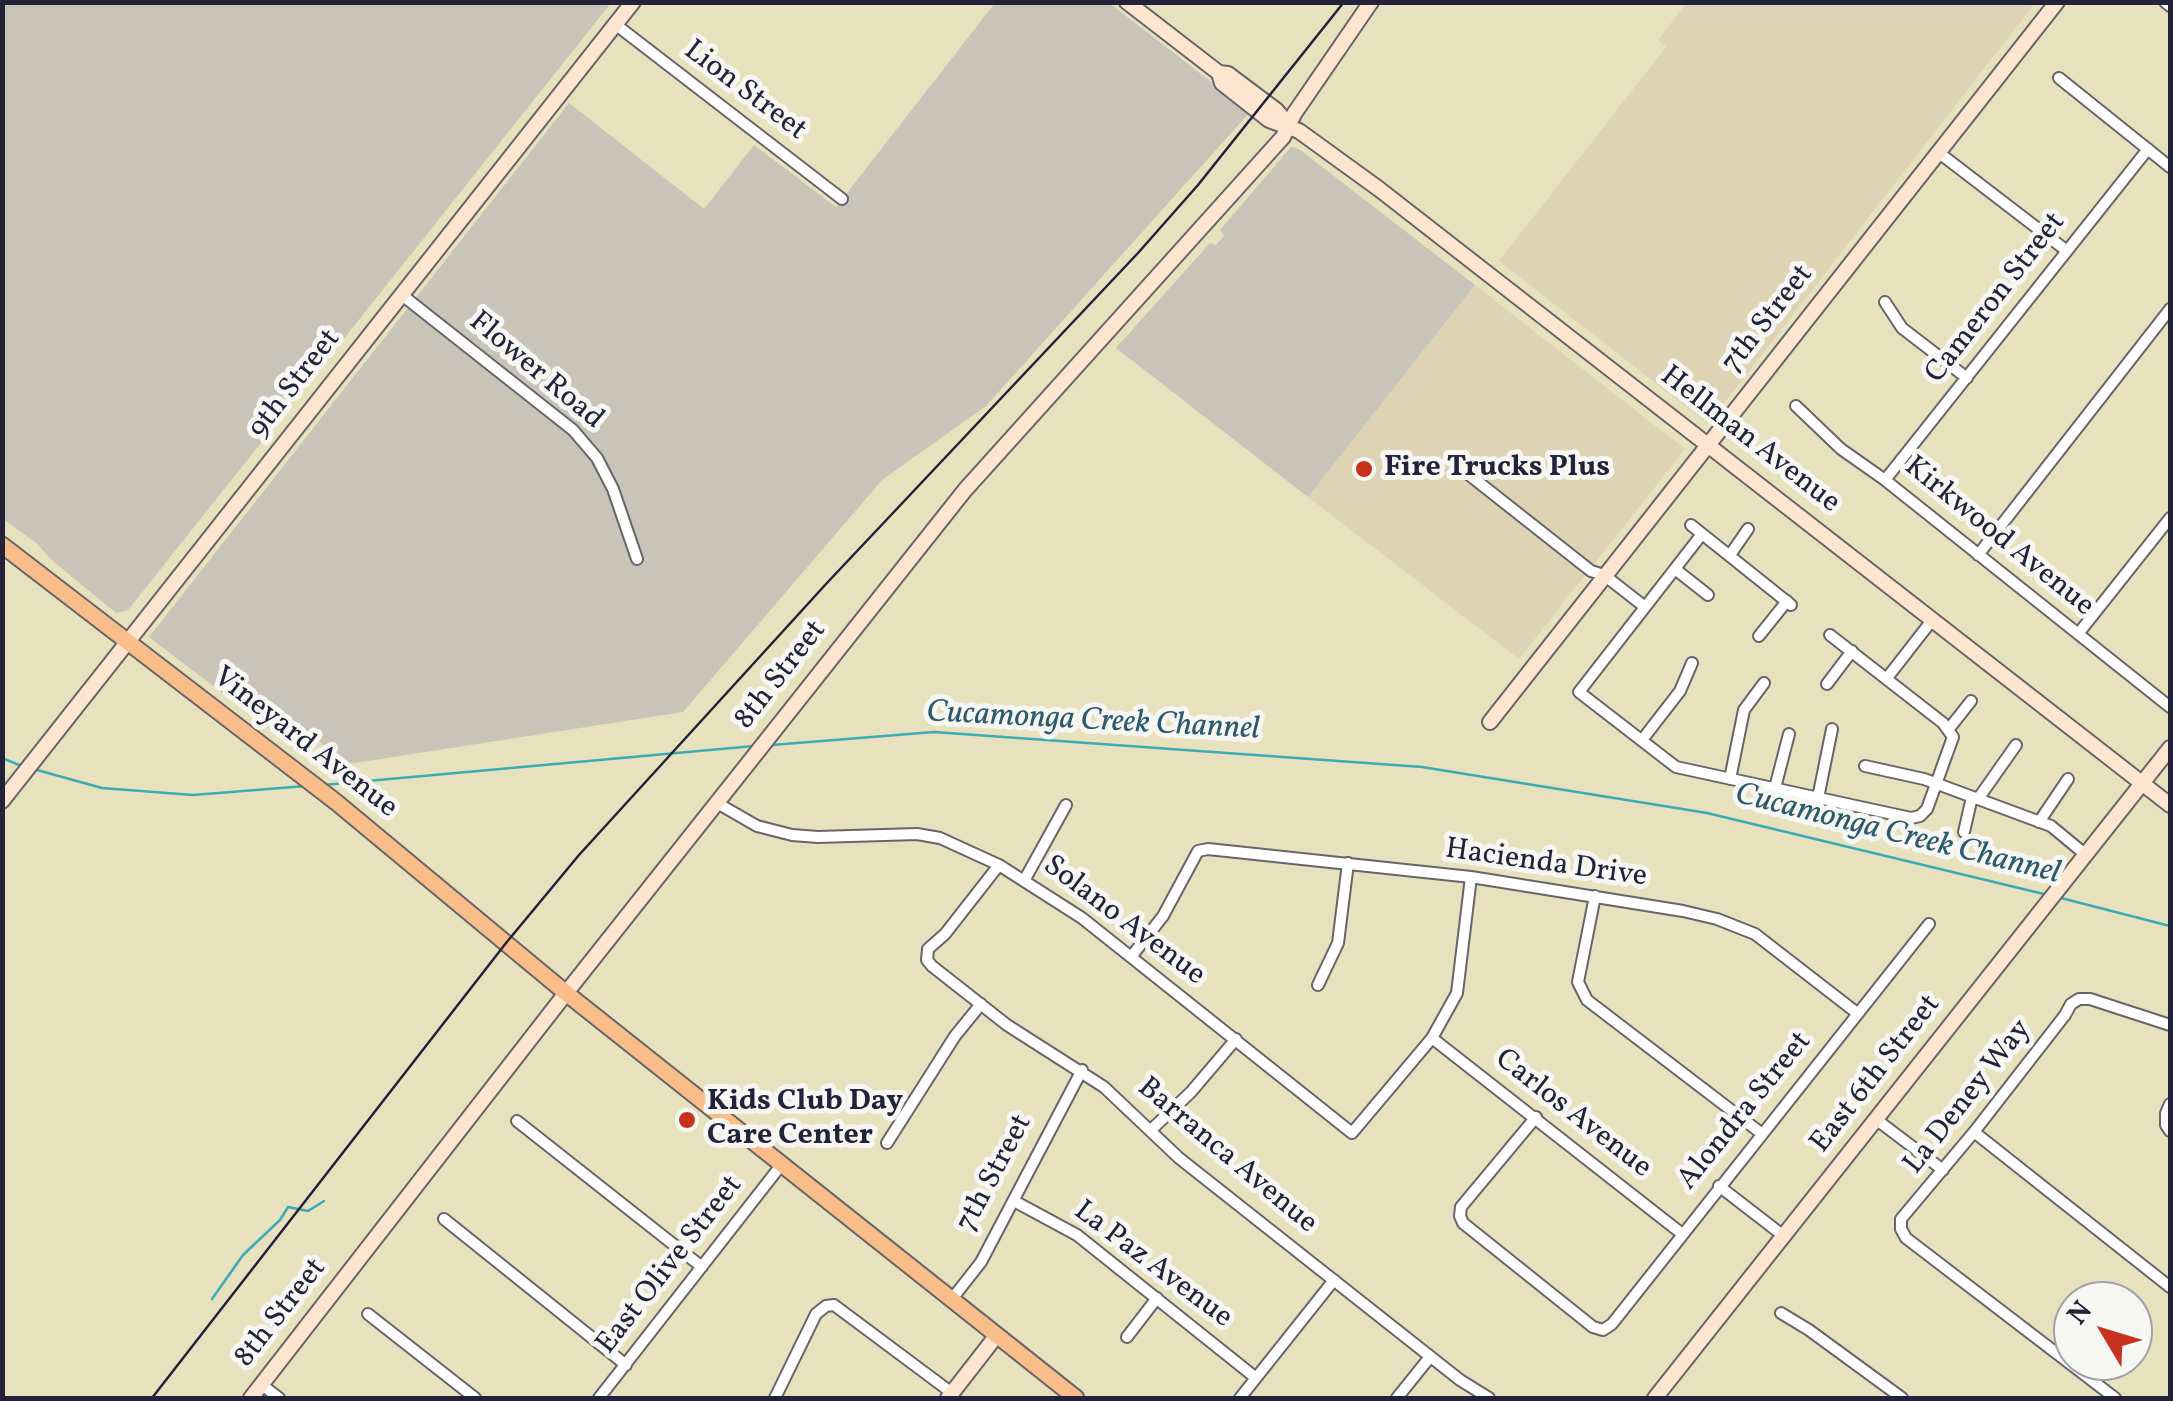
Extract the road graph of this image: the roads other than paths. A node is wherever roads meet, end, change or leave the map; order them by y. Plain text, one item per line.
1 (633, 2) edge
2 (1127, 2) edge
3 (1371, 2) edge
4 (2057, 2) edge
5 (616, 24) junction
6 (2059, 78) dead end
7 (1289, 126) junction
8 (2148, 149) junction
9 (1938, 152) junction
10 (2170, 166) edge
11 (842, 199) dead end
12 (2066, 251) junction
13 (402, 295) junction
14 (1885, 302) dead end
15 (2168, 317) edge
16 (1967, 378) junction
17 (1796, 406) dead end
18 (1708, 443) junction
19 (1463, 470) dead end
20 (1885, 480) junction
21 (2170, 518) edge
22 (1691, 525) dead end
23 (1748, 529) dead end
24 (1702, 534) junction
25 (2, 545) edge
26 (1730, 555) junction
27 (1978, 555) junction
28 (637, 559) dead end
29 (1674, 569) junction
30 (1604, 575) junction
31 (1708, 595) dead end
32 (1646, 608) junction
33 (1933, 618) junction
34 (2078, 634) junction
35 (1830, 635) dead end
36 (1760, 636) dead end
37 (127, 642) junction
38 (1852, 651) junction
39 (1692, 663) dead end
40 (1887, 678) junction
41 (1764, 683) dead end
42 (1827, 684) dead end
43 (1971, 701) dead end
44 (2170, 708) edge
45 (1490, 722) dead end
46 (1832, 729) dead end
47 (1948, 730) junction
48 (1788, 734) dead end
49 (1642, 740) junction
50 (2016, 745) dead end
51 (2170, 748) edge
52 (1865, 766) dead end
53 (1730, 778) junction
54 (2068, 778) dead end
55 (1935, 784) junction
56 (2142, 785) junction
57 (1775, 788) junction
58 (1818, 798) junction
59 (1975, 798) junction
60 (2, 802) edge
61 (718, 803) junction
62 (1066, 805) dead end
63 (2170, 806) edge
64 (2039, 822) junction
65 (1964, 832) dead end
66 (2086, 855) junction
67 (1348, 863) junction
68 (998, 865) junction
69 (1470, 877) junction
70 (1025, 879) junction
71 (1595, 896) junction
72 (1929, 924) dead end
73 (1131, 957) junction
74 (1318, 985) dead end
75 (566, 992) junction
76 (981, 1004) junction
77 (1857, 1013) junction
78 (2170, 1024) edge
79 (1432, 1038) junction
80 (1236, 1039) junction
81 (1082, 1070) junction
82 (2170, 1104) edge
83 (1536, 1118) junction
84 (1878, 1120) junction
85 (517, 1121) dead end
86 (1152, 1130) junction
87 (2170, 1131) edge
88 (1974, 1132) junction
89 (1761, 1134) junction
90 (887, 1143) dead end
91 (782, 1164) junction
92 (1943, 1170) junction
93 (1719, 1186) junction
94 (1014, 1201) junction
95 (444, 1219) dead end
96 (1681, 1233) junction
97 (1784, 1237) junction
98 (702, 1267) junction
99 (1334, 1280) junction
100 (2170, 1287) edge
101 (1157, 1298) junction
102 (952, 1299) junction
103 (1781, 1313) dead end
104 (368, 1314) dead end
105 (998, 1335) junction
106 (1127, 1337) dead end
107 (1430, 1357) junction
108 (626, 1365) junction
109 (1256, 1378) junction
110 (262, 1385) junction
111 (950, 1396) edge
112 (251, 1398) edge
113 (279, 1398) edge
114 (475, 1398) edge
115 (600, 1398) edge
116 (775, 1398) edge
117 (1076, 1398) edge
118 (1240, 1398) edge
119 (1396, 1398) edge
120 (1489, 1398) edge
121 (1655, 1398) edge
122 (1902, 1398) edge
123 (2115, 1398) edge

1 - 5 street, 9th Street
2 - 7 street, Hellman Avenue
3 - 7 street, 8th Street
4 - 9 street, 7th Street
5 - 11 street, Lion Street
5 - 13 street, 9th Street
6 - 8 street
7 - 18 street, Hellman Avenue
7 - 61 street, 8th Street
8 - 10 street
8 - 12 street, Cameron Street
9 - 12 street
9 - 18 street, 7th Street
12 - 16 street, Cameron Street
13 - 28 street, Flower Road
13 - 37 street, 9th Street
14 - 16 street
15 - 27 street
16 - 20 street, Cameron Street
17 - 20 street, Kirkwood Avenue
18 - 30 street, 7th Street
18 - 33 street, Hellman Avenue
19 - 30 street
20 - 27 street, Kirkwood Avenue
21 - 34 street
22 - 24 street
23 - 26 street
24 - 26 street
24 - 29 street
25 - 37 main road, Vineyard Avenue
26 - 36 street
27 - 34 street, Kirkwood Avenue
29 - 31 street
29 - 32 street
30 - 32 street
30 - 45 street, 7th Street
32 - 49 street
33 - 40 street
33 - 56 street, Hellman Avenue
34 - 44 street, Kirkwood Avenue
35 - 38 street
37 - 60 street, 9th Street
37 - 75 main road, Vineyard Avenue
38 - 40 street
38 - 42 street
39 - 49 street
40 - 47 street
41 - 53 street
43 - 47 street
46 - 58 street
47 - 55 street
48 - 57 street
49 - 53 street
50 - 59 street
51 - 56 street, East 6th Street
52 - 55 street
53 - 57 street
54 - 64 street
55 - 58 street
55 - 59 street
56 - 63 street, Hellman Avenue
56 - 66 street, East 6th Street
57 - 58 street
59 - 64 street
59 - 65 street
61 - 68 street, Solano Avenue
61 - 75 street, 8th Street
62 - 70 street
64 - 66 street
66 - 84 street, East 6th Street
67 - 69 street, Hacienda Drive
67 - 73 street, Hacienda Drive
67 - 74 street
68 - 70 street, Solano Avenue
68 - 76 street, Barranca Avenue
69 - 71 street, Hacienda Drive
69 - 79 street
70 - 73 street, Solano Avenue
71 - 77 street, Hacienda Drive
71 - 89 street
72 - 77 street, Alondra Street
73 - 80 street, Solano Avenue
75 - 91 main road, Vineyard Avenue
75 - 110 street, 8th Street
76 - 81 street, Barranca Avenue
76 - 90 street
77 - 89 street, Alondra Street
78 - 88 street, La Deney Way
79 - 80 street, Solano Avenue
79 - 83 street, Carlos Avenue
80 - 86 street
81 - 86 street, Barranca Avenue
81 - 94 street, 7th Street
82 - 87 street
83 - 96 street, Carlos Avenue
83 - 96 street, Alondra Street
84 - 92 street
84 - 97 street, East 6th Street
85 - 98 street
86 - 99 street, Barranca Avenue
88 - 92 street, La Deney Way
88 - 100 street
89 - 93 street, Alondra Street
91 - 98 street, East Olive Street
91 - 102 main road, Vineyard Avenue
92 - 123 street, La Deney Way
93 - 96 street, Alondra Street
93 - 97 street
94 - 101 street, La Paz Avenue
94 - 102 street, 7th Street
95 - 108 street
97 - 121 street, East 6th Street
98 - 108 street, East Olive Street
99 - 107 street, Barranca Avenue
99 - 109 street
101 - 106 street
101 - 109 street, La Paz Avenue
102 - 105 main road, Vineyard Avenue
103 - 122 street
104 - 114 street
105 - 111 street
105 - 117 main road, Vineyard Avenue
107 - 119 street
107 - 120 street, Barranca Avenue
108 - 115 street, East Olive Street
109 - 118 street
110 - 112 street, 8th Street
110 - 113 street
111 - 116 street

